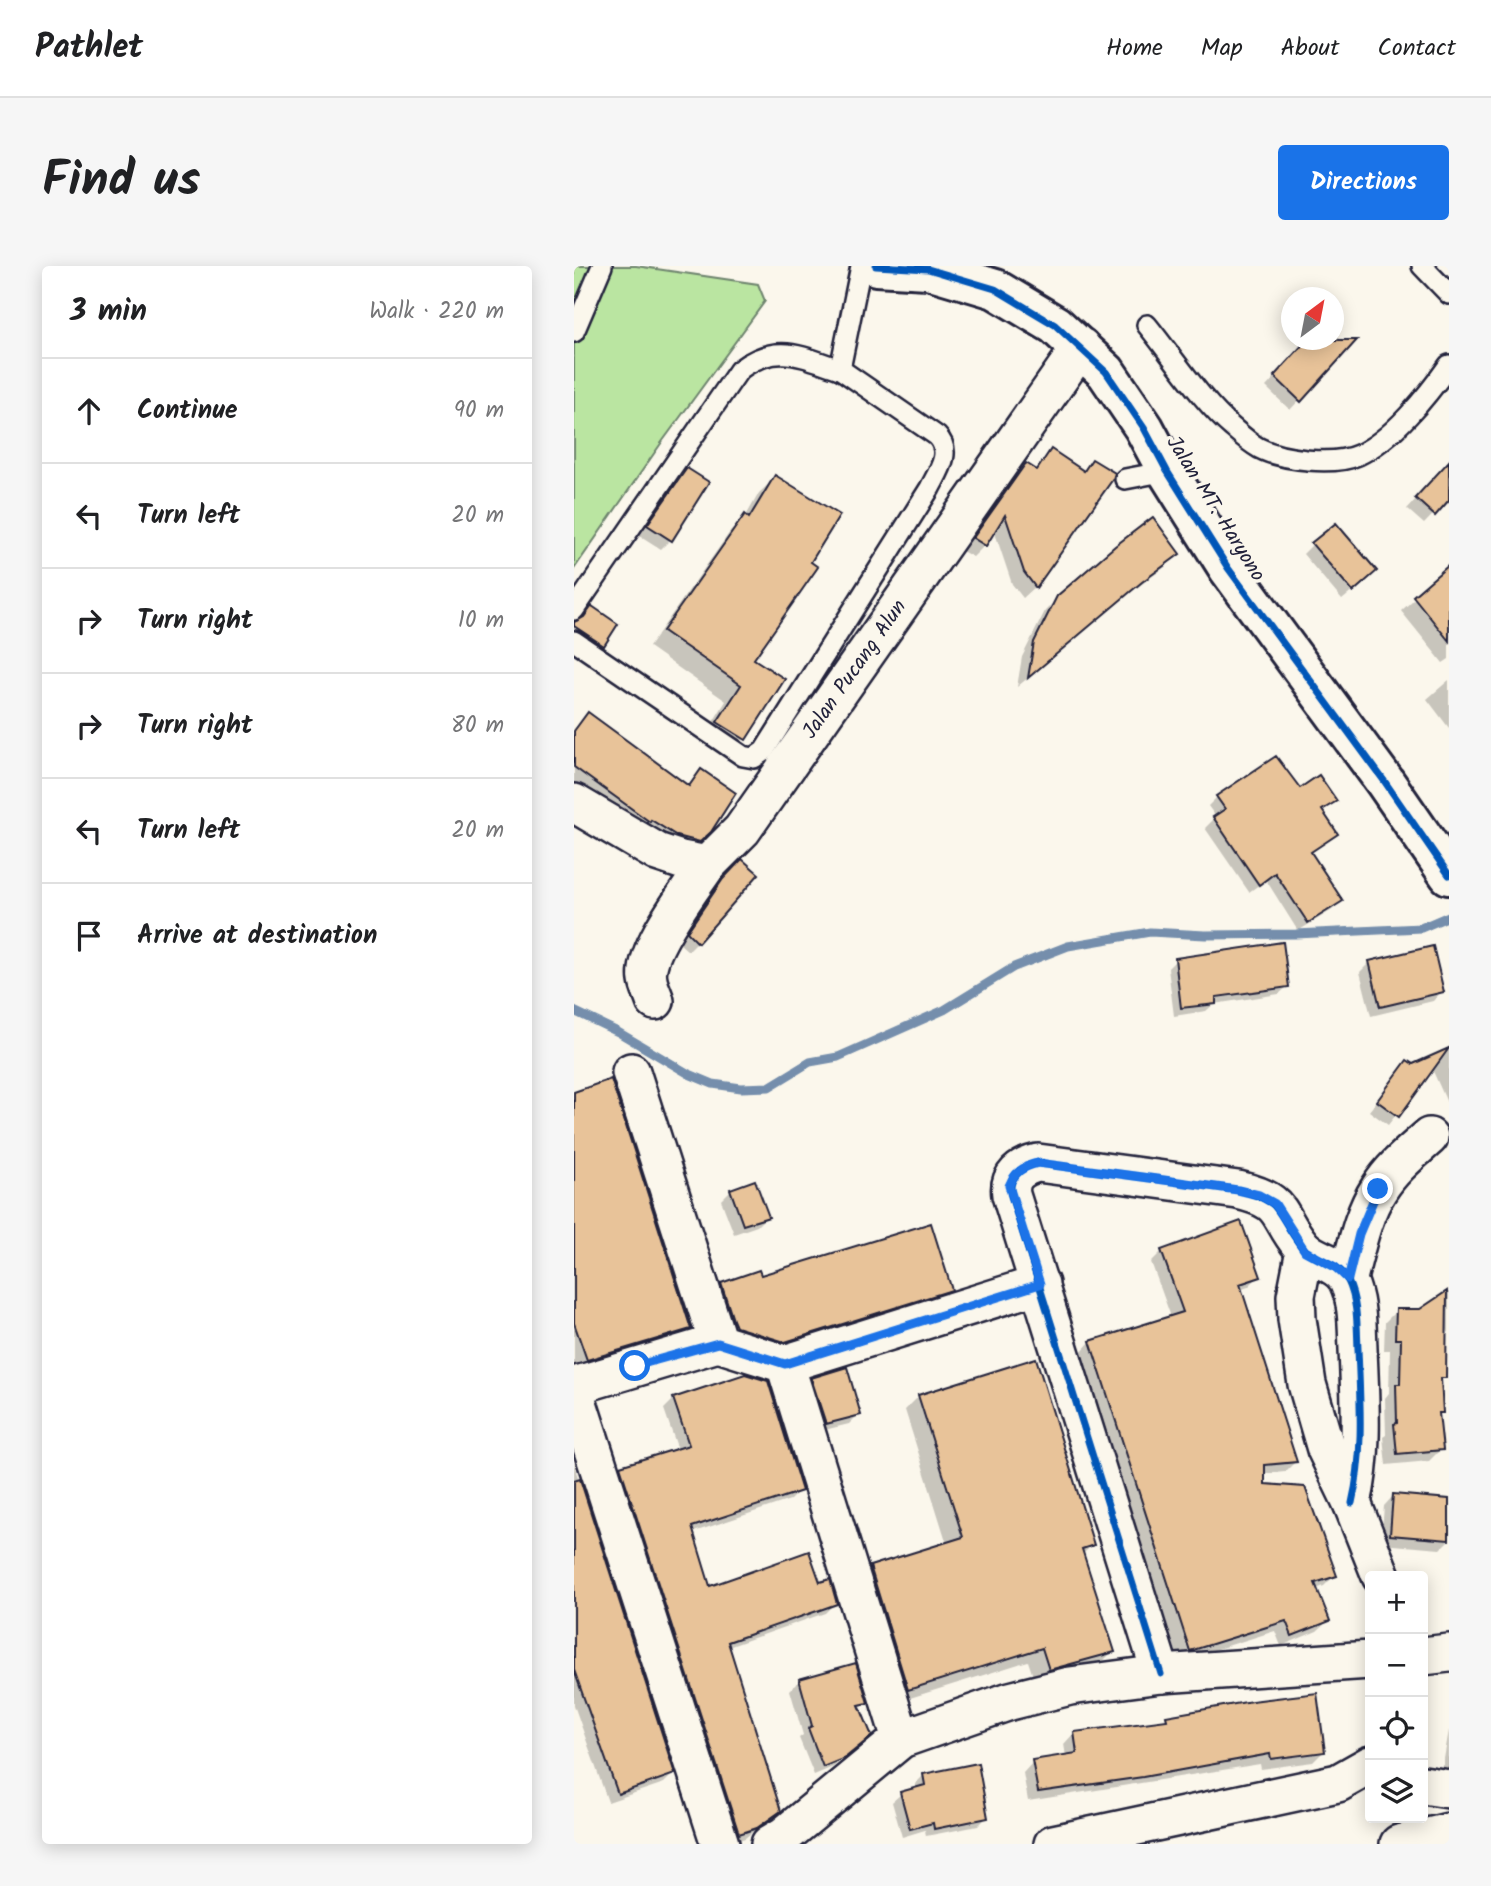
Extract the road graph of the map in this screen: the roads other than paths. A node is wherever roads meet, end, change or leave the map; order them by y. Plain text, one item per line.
1 (602, 266) edge
2 (861, 266) edge
3 (876, 266) edge
4 (1422, 266) edge
5 (1449, 295) edge
6 (1147, 325) dead end
7 (574, 332) edge
8 (1081, 347) junction
9 (1449, 365) edge
10 (841, 369) junction
11 (1167, 471) junction
12 (1125, 479) dead end
13 (574, 610) edge
14 (574, 641) edge
15 (574, 803) edge
16 (708, 865) junction
17 (1449, 875) edge
18 (655, 1001) dead end
19 (631, 1072) dead end
20 (1429, 1137) dead end
21 (1305, 1251) junction
22 (1348, 1279) junction
23 (1040, 1284) junction
24 (718, 1343) junction
25 (785, 1364) junction
26 (574, 1388) edge
27 (1352, 1503) junction
28 (1379, 1571) edge
29 (1449, 1653) edge
30 (1428, 1655) edge
31 (1365, 1660) edge
32 (1161, 1674) junction
33 (901, 1739) junction
34 (1365, 1768) edge
35 (1428, 1786) edge
36 (1449, 1789) edge
37 (1449, 1832) edge
38 (720, 1844) edge
39 (770, 1844) edge
40 (1054, 1844) edge
41 (1399, 1844) edge

1 - 7 lane
2 - 10 lane
3 - 8 street, Jalan MT. Haryono
4 - 5 lane
6 - 9 lane
8 - 11 street, Jalan MT. Haryono
8 - 16 street, Jalan Pucang Alun
10 - 13 lane
10 - 14 lane
11 - 12 lane
11 - 17 street, Jalan MT. Haryono
15 - 16 street
16 - 18 street, Jalan Pucang Alun
19 - 24 street
20 - 22 street
21 - 22 street
21 - 23 street
21 - 27 street
22 - 27 street
23 - 25 street
23 - 32 street
24 - 25 street
24 - 26 street
25 - 33 street
26 - 38 street
27 - 28 street
29 - 30 street
31 - 32 street
32 - 33 street
33 - 39 street
34 - 40 street
35 - 36 street
37 - 41 street

